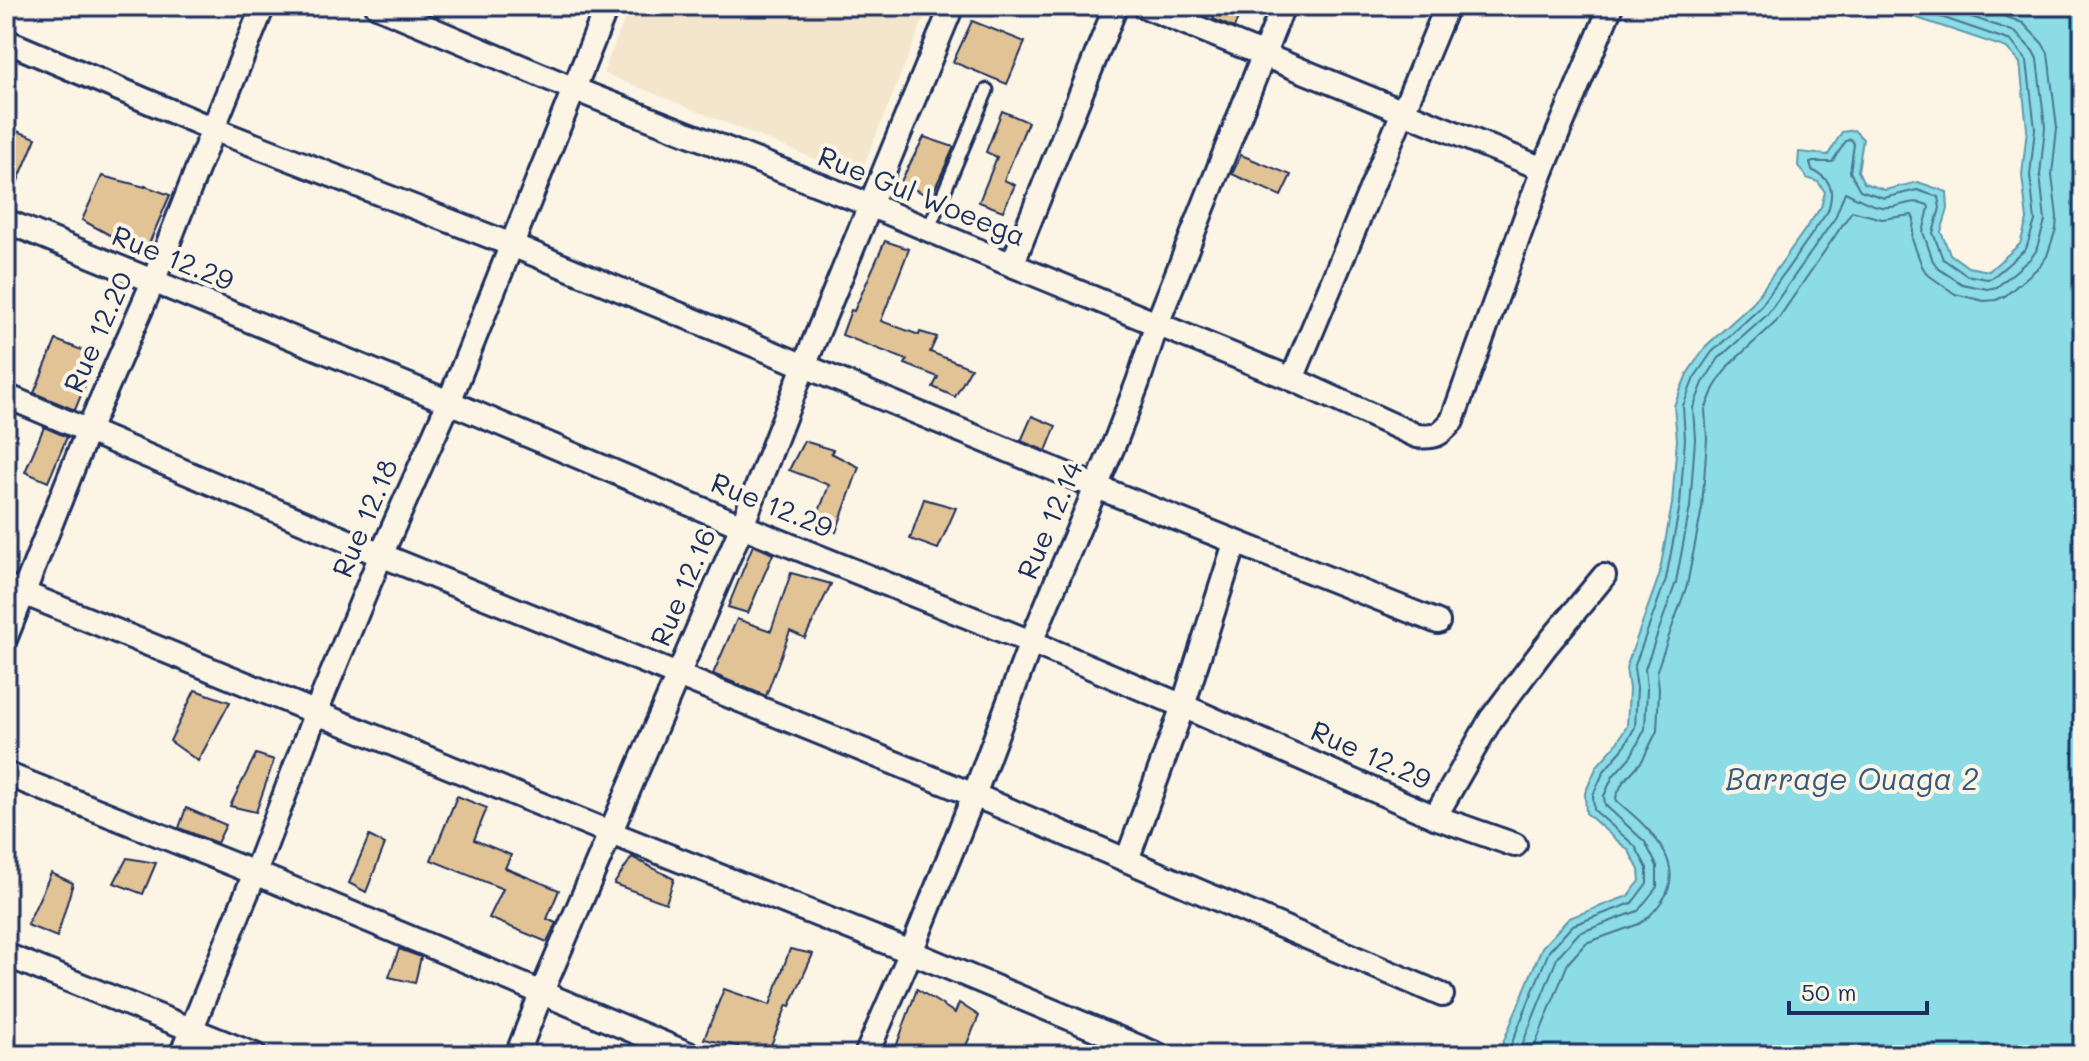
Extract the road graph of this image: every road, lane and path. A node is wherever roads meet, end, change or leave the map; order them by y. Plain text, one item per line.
1 (263, 6) edge
2 (377, 6) edge
3 (607, 6) edge
4 (952, 6) edge
5 (1116, 6) edge
6 (1144, 6) edge
7 (1283, 6) edge
8 (1447, 6) edge
9 (1611, 6) edge
10 (6, 41) edge
11 (1263, 54) junction
12 (574, 89) junction
13 (987, 90) dead end
14 (1403, 113) junction
15 (213, 129) junction
16 (1543, 169) junction
17 (870, 205) junction
18 (6, 221) edge
19 (928, 230) junction
20 (512, 245) junction
21 (1012, 265) junction
22 (153, 282) junction
23 (1157, 324) junction
24 (804, 366) junction
25 (1292, 379) junction
26 (6, 396) edge
27 (449, 402) junction
28 (88, 430) junction
29 (1097, 487) junction
30 (742, 526) junction
31 (1235, 543) junction
32 (381, 555) junction
33 (1604, 576) dead end
34 (15, 590) edge
35 (1438, 622) dead end
36 (6, 637) edge
37 (1031, 642) junction
38 (678, 675) junction
39 (1183, 706) junction
40 (316, 712) junction
41 (6, 774) edge
42 (974, 795) junction
43 (1435, 817) junction
44 (611, 833) junction
45 (1515, 845) dead end
46 (1127, 860) junction
47 (255, 873) junction
48 (911, 952) junction
49 (6, 955) edge
50 (541, 994) junction
51 (1442, 995) dead end
52 (191, 1030) junction
53 (181, 1055) edge
54 (255, 1055) edge
55 (517, 1055) edge
56 (691, 1055) edge
57 (866, 1055) edge
58 (1158, 1055) edge

1 - 15 street, Rue 12.20
2 - 12 street, Rue Gul Woeega
3 - 12 street, Rue 12.18
4 - 17 street, Rue 12.16
5 - 21 street
6 - 11 street
7 - 11 street, Rue 12.14
8 - 14 street
9 - 16 street
10 - 15 street
11 - 14 street
11 - 23 street, Rue 12.14
12 - 17 street, Rue Gul Woeega
12 - 20 street, Rue 12.18
13 - 19 lane
14 - 16 street
14 - 25 street
15 - 20 street
15 - 22 street, Rue 12.20
16 - 25 street, Rue Gul Woeega
17 - 19 street, Rue Gul Woeega
17 - 24 street, Rue 12.16
18 - 22 street, Rue 12.29
19 - 21 street, Rue Gul Woeega
20 - 24 street
20 - 27 street, Rue 12.18
21 - 23 street, Rue Gul Woeega
22 - 27 street, Rue 12.29
22 - 28 street, Rue 12.20
23 - 25 street, Rue Gul Woeega
23 - 29 street, Rue 12.14
24 - 29 street
24 - 30 street, Rue 12.16
26 - 28 street
27 - 30 street, Rue 12.29
27 - 32 street, Rue 12.18
28 - 32 street
28 - 34 street, Rue 12.20
29 - 31 street
29 - 37 street, Rue 12.14
30 - 37 street, Rue 12.29
30 - 38 street, Rue 12.16
31 - 35 street
31 - 39 street
32 - 38 street
32 - 40 street, Rue 12.18
33 - 43 street
34 - 36 street, Rue 12.20
34 - 40 street
37 - 39 street, Rue 12.29
37 - 42 street, Rue 12.14
38 - 42 street
38 - 44 street, Rue 12.16
39 - 43 street, Rue 12.29
39 - 46 street
40 - 44 street
40 - 47 street, Rue 12.18
41 - 47 street
42 - 46 street
42 - 48 street, Rue 12.14
43 - 45 street, Rue 12.29
44 - 48 street
44 - 50 street, Rue 12.16
46 - 51 street
47 - 50 street
47 - 52 street, Rue 12.18
48 - 57 street, Rue 12.14
48 - 58 street
49 - 52 street
50 - 55 street, Rue 12.16
50 - 56 street
52 - 53 street, Rue 12.18
52 - 54 street

